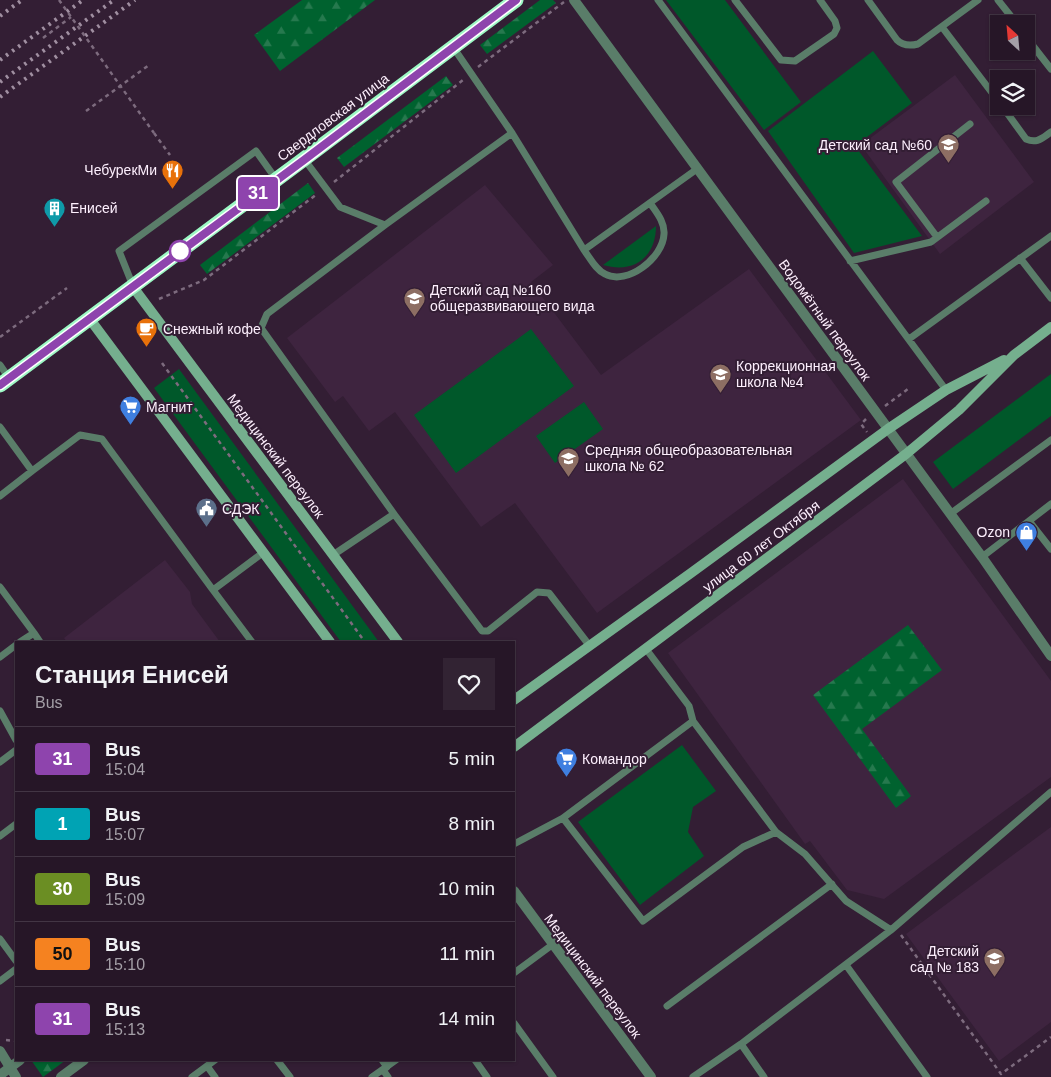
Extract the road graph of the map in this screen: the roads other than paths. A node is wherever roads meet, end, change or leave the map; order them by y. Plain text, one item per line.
1 (516, 0) edge
2 (574, 0) edge
3 (658, 0) edge
4 (735, 0) edge
5 (820, 0) edge
6 (868, 0) edge
7 (978, 0) edge
8 (998, 0) edge
9 (1009, 15) edge
10 (942, 27) junction
11 (453, 48) junction
12 (1035, 48) edge
13 (1051, 54) edge
14 (1044, 59) junction
15 (1051, 69) edge
16 (990, 90) edge
17 (1009, 115) edge
18 (970, 124) dead end
19 (1051, 132) edge
20 (512, 133) junction
21 (304, 160) junction
22 (697, 169) junction
23 (276, 180) junction
24 (986, 201) dead end
25 (650, 203) junction
26 (384, 225) junction
27 (1051, 236) edge
28 (937, 237) junction
29 (584, 250) junction
30 (1020, 258) junction
31 (850, 261) junction
32 (133, 287) junction
33 (1051, 298) edge
34 (89, 318) junction
35 (1051, 327) edge
36 (909, 338) junction
37 (1014, 355) junction
38 (0, 365) edge
39 (5, 382) edge
40 (946, 390) junction
41 (0, 427) edge
42 (888, 429) junction
43 (1051, 440) edge
44 (906, 454) junction
45 (32, 471) junction
46 (0, 496) edge
47 (1051, 504) edge
48 (394, 514) junction
49 (950, 514) junction
50 (1029, 521) junction
51 (1051, 549) edge
52 (264, 552) junction
53 (333, 555) junction
54 (982, 557) junction
55 (0, 587) edge
56 (213, 590) junction
57 (34, 633) junction
58 (22, 641) edge
59 (39, 641) edge
60 (251, 641) edge
61 (329, 641) edge
62 (397, 641) edge
63 (589, 645) junction
64 (15, 646) edge
65 (646, 649) junction
66 (1051, 656) edge
67 (0, 657) edge
68 (515, 699) edge
69 (0, 711) edge
70 (693, 721) junction
71 (15, 738) edge
72 (515, 746) edge
73 (15, 751) edge
74 (0, 762) edge
75 (1051, 792) edge
76 (563, 818) junction
77 (15, 825) edge
78 (776, 832) junction
79 (0, 836) edge
80 (515, 843) edge
81 (832, 884) junction
82 (515, 893) edge
83 (891, 930) junction
84 (0, 940) edge
85 (552, 945) junction
86 (15, 960) edge
87 (846, 965) junction
88 (15, 970) edge
89 (515, 972) edge
90 (0, 981) edge
91 (667, 1006) dead end
92 (515, 1024) edge
93 (740, 1044) junction
94 (0, 1051) edge
95 (19, 1061) edge
96 (83, 1061) edge
97 (214, 1061) edge
98 (278, 1061) edge
99 (382, 1061) edge
100 (395, 1061) edge
101 (475, 1061) edge
102 (207, 1066) junction
103 (10, 1067) junction
104 (385, 1068) junction
105 (0, 1075) edge
106 (16, 1077) edge
107 (61, 1077) edge
108 (192, 1077) edge
109 (214, 1077) edge
110 (290, 1077) edge
111 (372, 1077) edge
112 (388, 1077) edge
113 (487, 1077) edge
114 (553, 1077) edge
115 (651, 1077) edge
116 (693, 1077) edge
117 (764, 1077) edge
118 (927, 1077) edge

1 - 11 highway, Свердловская улица
2 - 22 street, Водомётный переулок
3 - 31 lane
4 - 5 lane
6 - 10 lane
7 - 10 lane
8 - 9 lane
10 - 16 lane
11 - 20 lane
11 - 21 highway, Свердловская улица
12 - 14 lane
13 - 14 lane
14 - 15 lane
17 - 19 lane
18 - 28 lane
20 - 26 lane
20 - 29 lane
21 - 23 highway, Свердловская улица
21 - 26 lane
22 - 25 lane
22 - 42 street, Водомётный переулок
23 - 32 highway, Свердловская улица
23 - 32 lane
24 - 28 lane
25 - 29 lane
25 - 29 lane
26 - 48 lane
27 - 30 lane
28 - 31 lane
30 - 33 lane
30 - 36 lane
31 - 36 lane
32 - 34 highway, Свердловская улица
32 - 53 main road, Медицинский переулок
34 - 39 highway, Свердловская улица
34 - 52 main road
35 - 37 main road, улица 60 лет Октября
36 - 40 lane
37 - 40 main road, улица 60 лет Октября
37 - 44 main road, улица 60 лет Октября
38 - 39 lane
40 - 42 main road, улица 60 лет Октября
41 - 45 lane
42 - 44 street, Водомётный переулок
42 - 63 main road, улица 60 лет Октября
43 - 49 lane
44 - 49 street, Водомётный переулок
44 - 65 main road, улица 60 лет Октября
45 - 46 lane
45 - 56 lane
47 - 50 lane
48 - 53 lane
48 - 63 lane
49 - 54 street, Водомётный переулок
50 - 51 lane
50 - 54 lane
52 - 56 lane
52 - 61 main road
53 - 62 main road, Медицинский переулок
54 - 66 street, Водомётный переулок
55 - 57 lane
56 - 60 lane
57 - 58 lane
57 - 59 lane
63 - 68 main road, улица 60 лет Октября
64 - 67 lane
65 - 70 lane
65 - 72 main road, улица 60 лет Октября
69 - 71 lane
70 - 76 lane
70 - 78 lane
73 - 74 lane
75 - 83 lane
76 - 78 lane
76 - 80 lane
77 - 79 lane
78 - 81 lane
81 - 83 lane
81 - 91 lane
82 - 85 street, Медицинский переулок
83 - 87 lane
84 - 86 lane
85 - 89 lane
85 - 115 street, Медицинский переулок
87 - 93 lane
87 - 118 lane
88 - 90 lane
92 - 114 lane
93 - 116 lane
93 - 117 lane
94 - 103 street
95 - 103 street
96 - 107 street
97 - 102 lane
98 - 110 lane
99 - 104 lane
100 - 104 lane
101 - 113 lane
102 - 108 lane
102 - 109 lane
103 - 105 street
103 - 106 street
104 - 111 lane
104 - 112 lane

